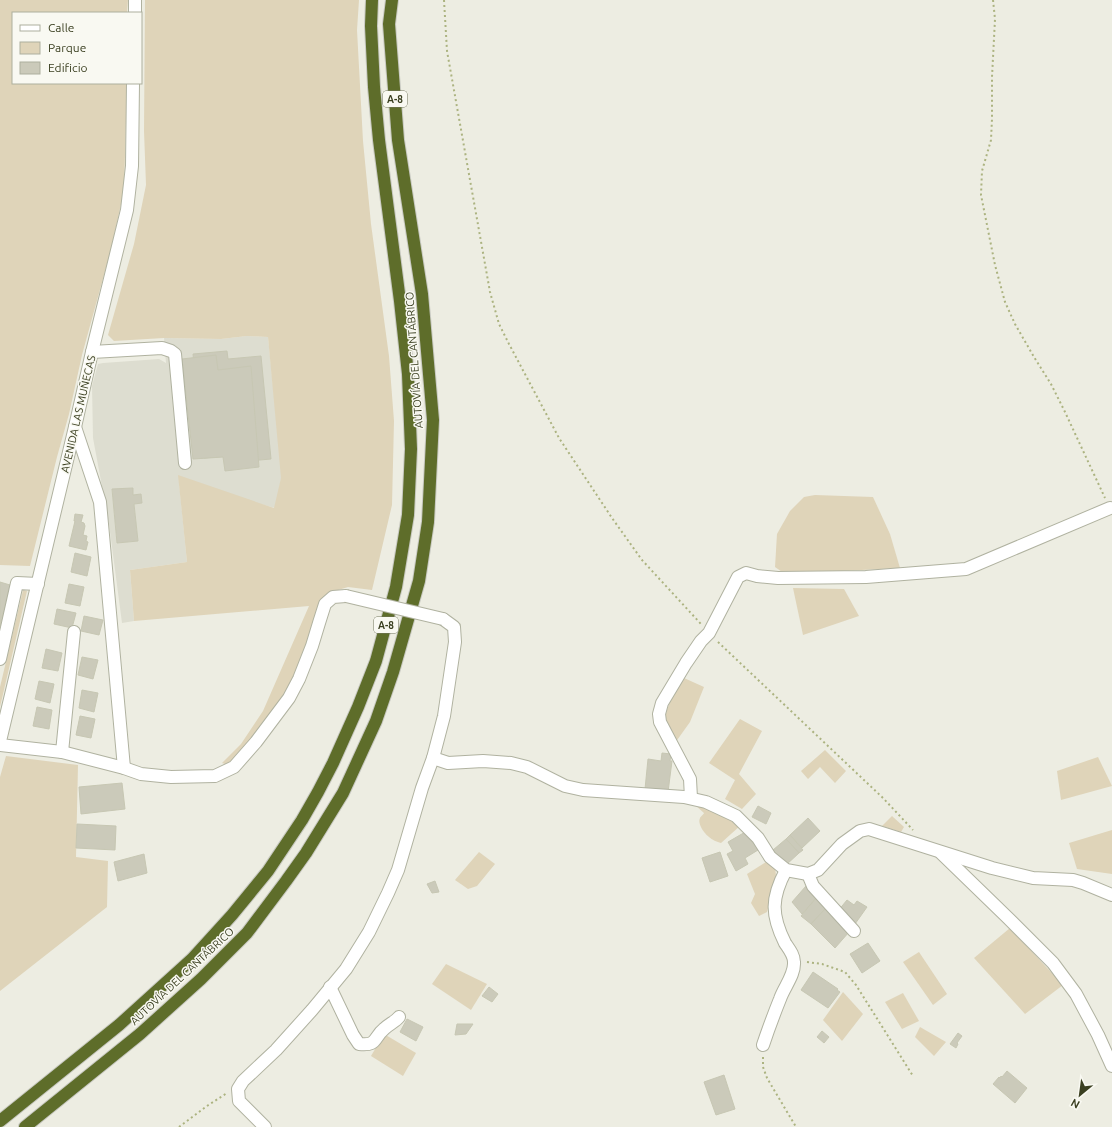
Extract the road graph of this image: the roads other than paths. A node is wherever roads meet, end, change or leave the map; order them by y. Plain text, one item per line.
1 (135, 0) edge
2 (372, 0) edge
3 (392, 0) edge
4 (135, 12) edge
5 (133, 84) edge
6 (92, 352) junction
7 (76, 426) junction
8 (185, 463) dead end
9 (1110, 508) road end
10 (38, 584) junction
11 (74, 632) dead end
12 (0, 659) edge
13 (2, 723) edge
14 (0, 742) edge
15 (0, 745) edge
16 (62, 752) junction
17 (433, 758) junction
18 (124, 768) junction
19 (691, 798) junction
20 (940, 852) junction
21 (786, 870) junction
22 (808, 874) junction
23 (1112, 895) edge
24 (854, 931) dead end
25 (330, 987) junction
26 (399, 1017) dead end
27 (763, 1045) road end
28 (1112, 1066) edge
29 (0, 1121) edge
30 (25, 1127) edge
31 (265, 1127) edge

1 - 4 street
2 - 29 highway, AUTOVÍA DEL CANTÁBRICO / A-8
3 - 30 highway, AUTOVÍA DEL CANTÁBRICO / A-8
5 - 6 street, AVENIDA LAS MUÑECAS
6 - 7 street, AVENIDA LAS MUÑECAS
6 - 8 street
7 - 10 street, AVENIDA LAS MUÑECAS
7 - 18 street
9 - 19 street
10 - 12 street
10 - 13 street, AVENIDA LAS MUÑECAS
11 - 16 street
13 - 14 street, AVENIDA LAS MUÑECAS
15 - 16 street
16 - 18 street
17 - 18 street, bridge
17 - 19 street
17 - 25 street
19 - 21 street
20 - 22 street
20 - 23 street
20 - 28 street
21 - 22 street
21 - 27 street
22 - 24 street
25 - 26 street
25 - 31 street

